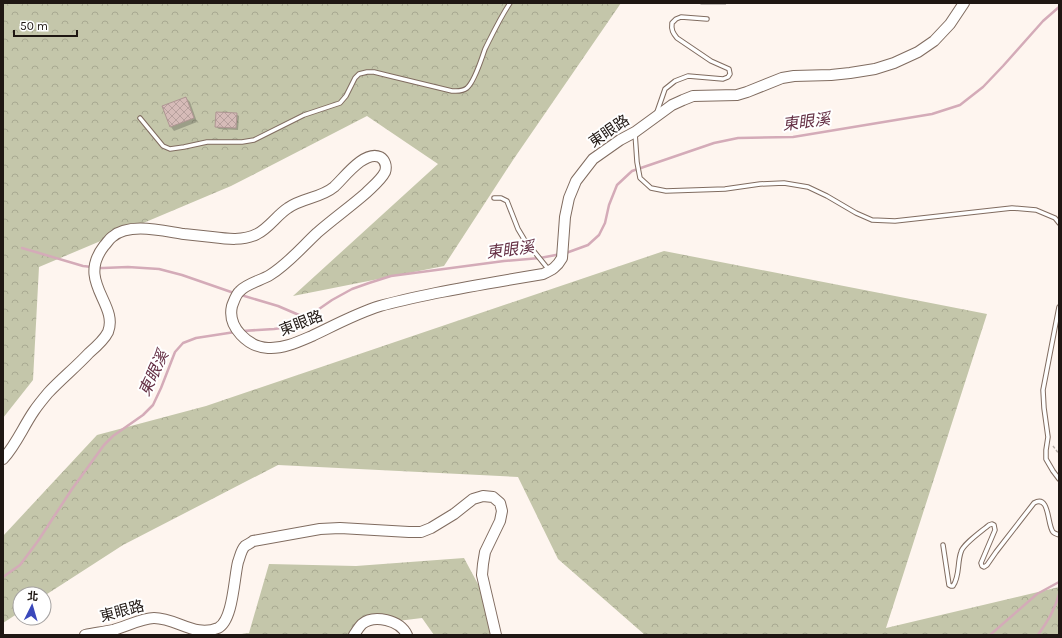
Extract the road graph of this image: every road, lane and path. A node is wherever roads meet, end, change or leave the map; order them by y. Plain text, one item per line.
1 (510, 3) edge
2 (964, 3) edge
3 (707, 19) dead end
4 (656, 117) junction
5 (140, 118) dead end
6 (635, 132) junction
7 (494, 198) dead end
8 (1059, 223) edge
9 (550, 271) junction
10 (1059, 307) edge
11 (1048, 437) junction
12 (1059, 454) edge
13 (3, 459) edge
14 (1059, 479) edge
15 (1059, 535) edge
16 (943, 545) dead end
17 (86, 635) edge
18 (354, 635) edge
19 (407, 635) edge
20 (496, 635) edge

1 - 5 lane
2 - 4 street, 東眼路
3 - 4 lane
4 - 6 street, 東眼路
6 - 8 lane
6 - 9 street, 東眼路
7 - 9 lane
9 - 13 street, 東眼路
10 - 11 lane
11 - 12 path
11 - 14 lane
15 - 16 lane
17 - 20 street, 東眼路
18 - 19 street

